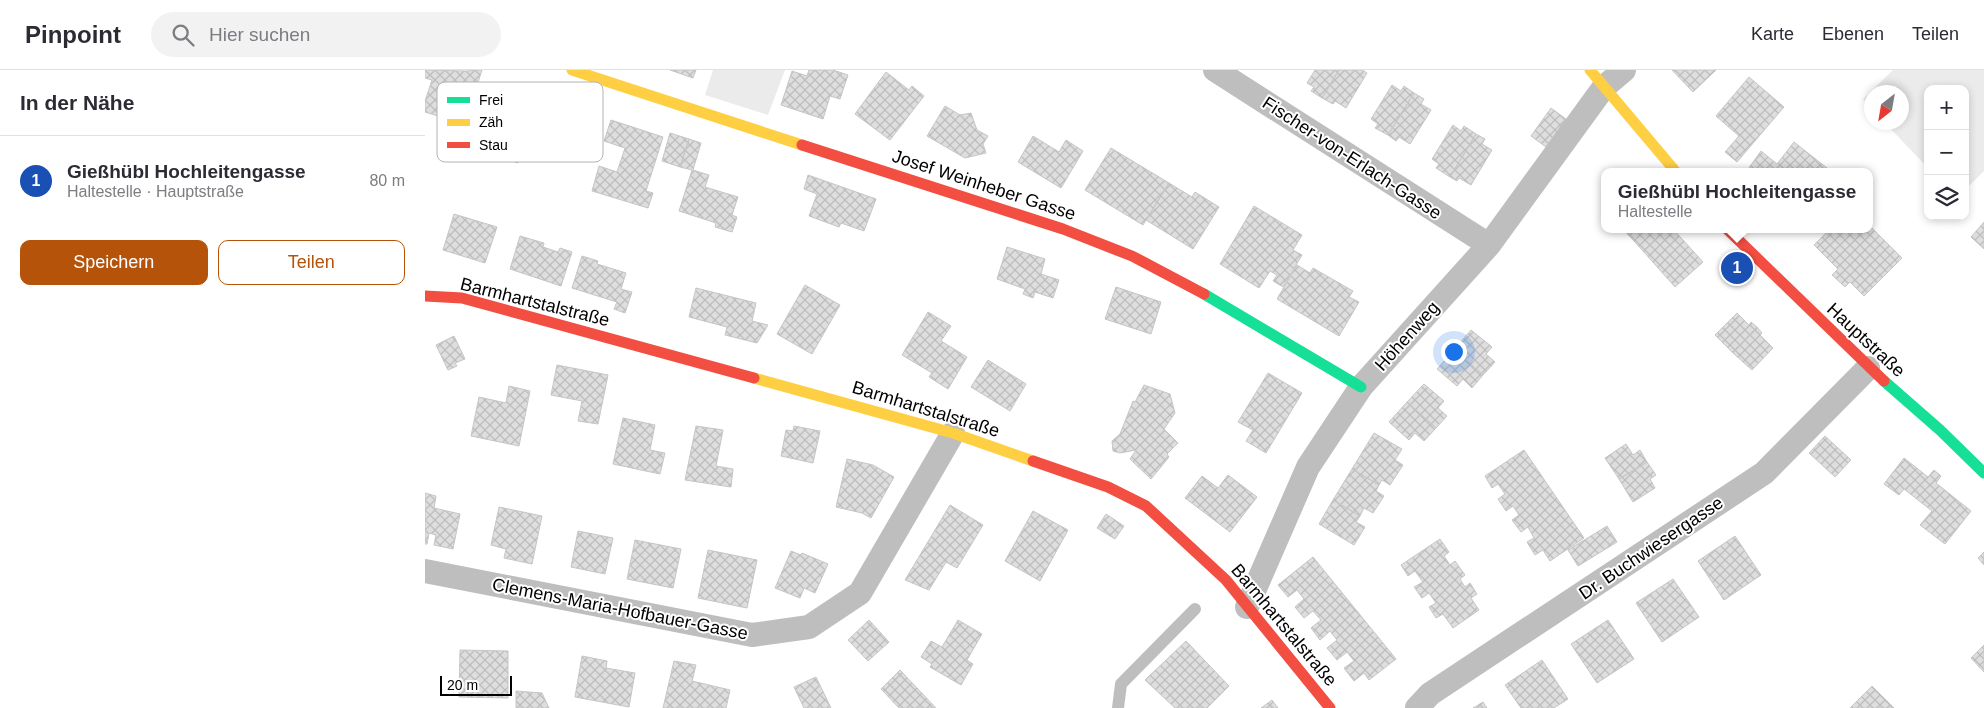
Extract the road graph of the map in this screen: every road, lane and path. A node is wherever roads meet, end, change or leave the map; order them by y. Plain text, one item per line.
1 (572, 70) edge
2 (1215, 70) edge
3 (1624, 70) edge
4 (1597, 78) edge
5 (1672, 168) edge
6 (1731, 233) edge
7 (1489, 245) junction
8 (425, 296) edge
9 (1868, 368) junction
10 (1361, 387) junction
11 (953, 433) junction
12 (1984, 473) edge
13 (425, 571) edge
14 (1247, 607) junction
15 (1195, 609) dead end
16 (1118, 708) edge
17 (1330, 708) edge
18 (1417, 708) edge

1 - 10 street, Josef Weinheber Gasse
2 - 7 street, Fischer-von-Erlach-Gasse
3 - 4 street, Höhenweg
4 - 5 street
4 - 7 street, Höhenweg
6 - 9 street, Hauptstraße
7 - 10 street, Höhenweg
8 - 11 street, Barmhartstalstraße
9 - 12 street, Hauptstraße
9 - 18 street, Dr. Buchwiesergasse
10 - 14 street, Höhenweg
11 - 13 street, Clemens-Maria-Hofbauer-Gasse
11 - 14 street, Barmhartstalstraße
14 - 17 street, Barmhartstalstraße
15 - 16 lane

